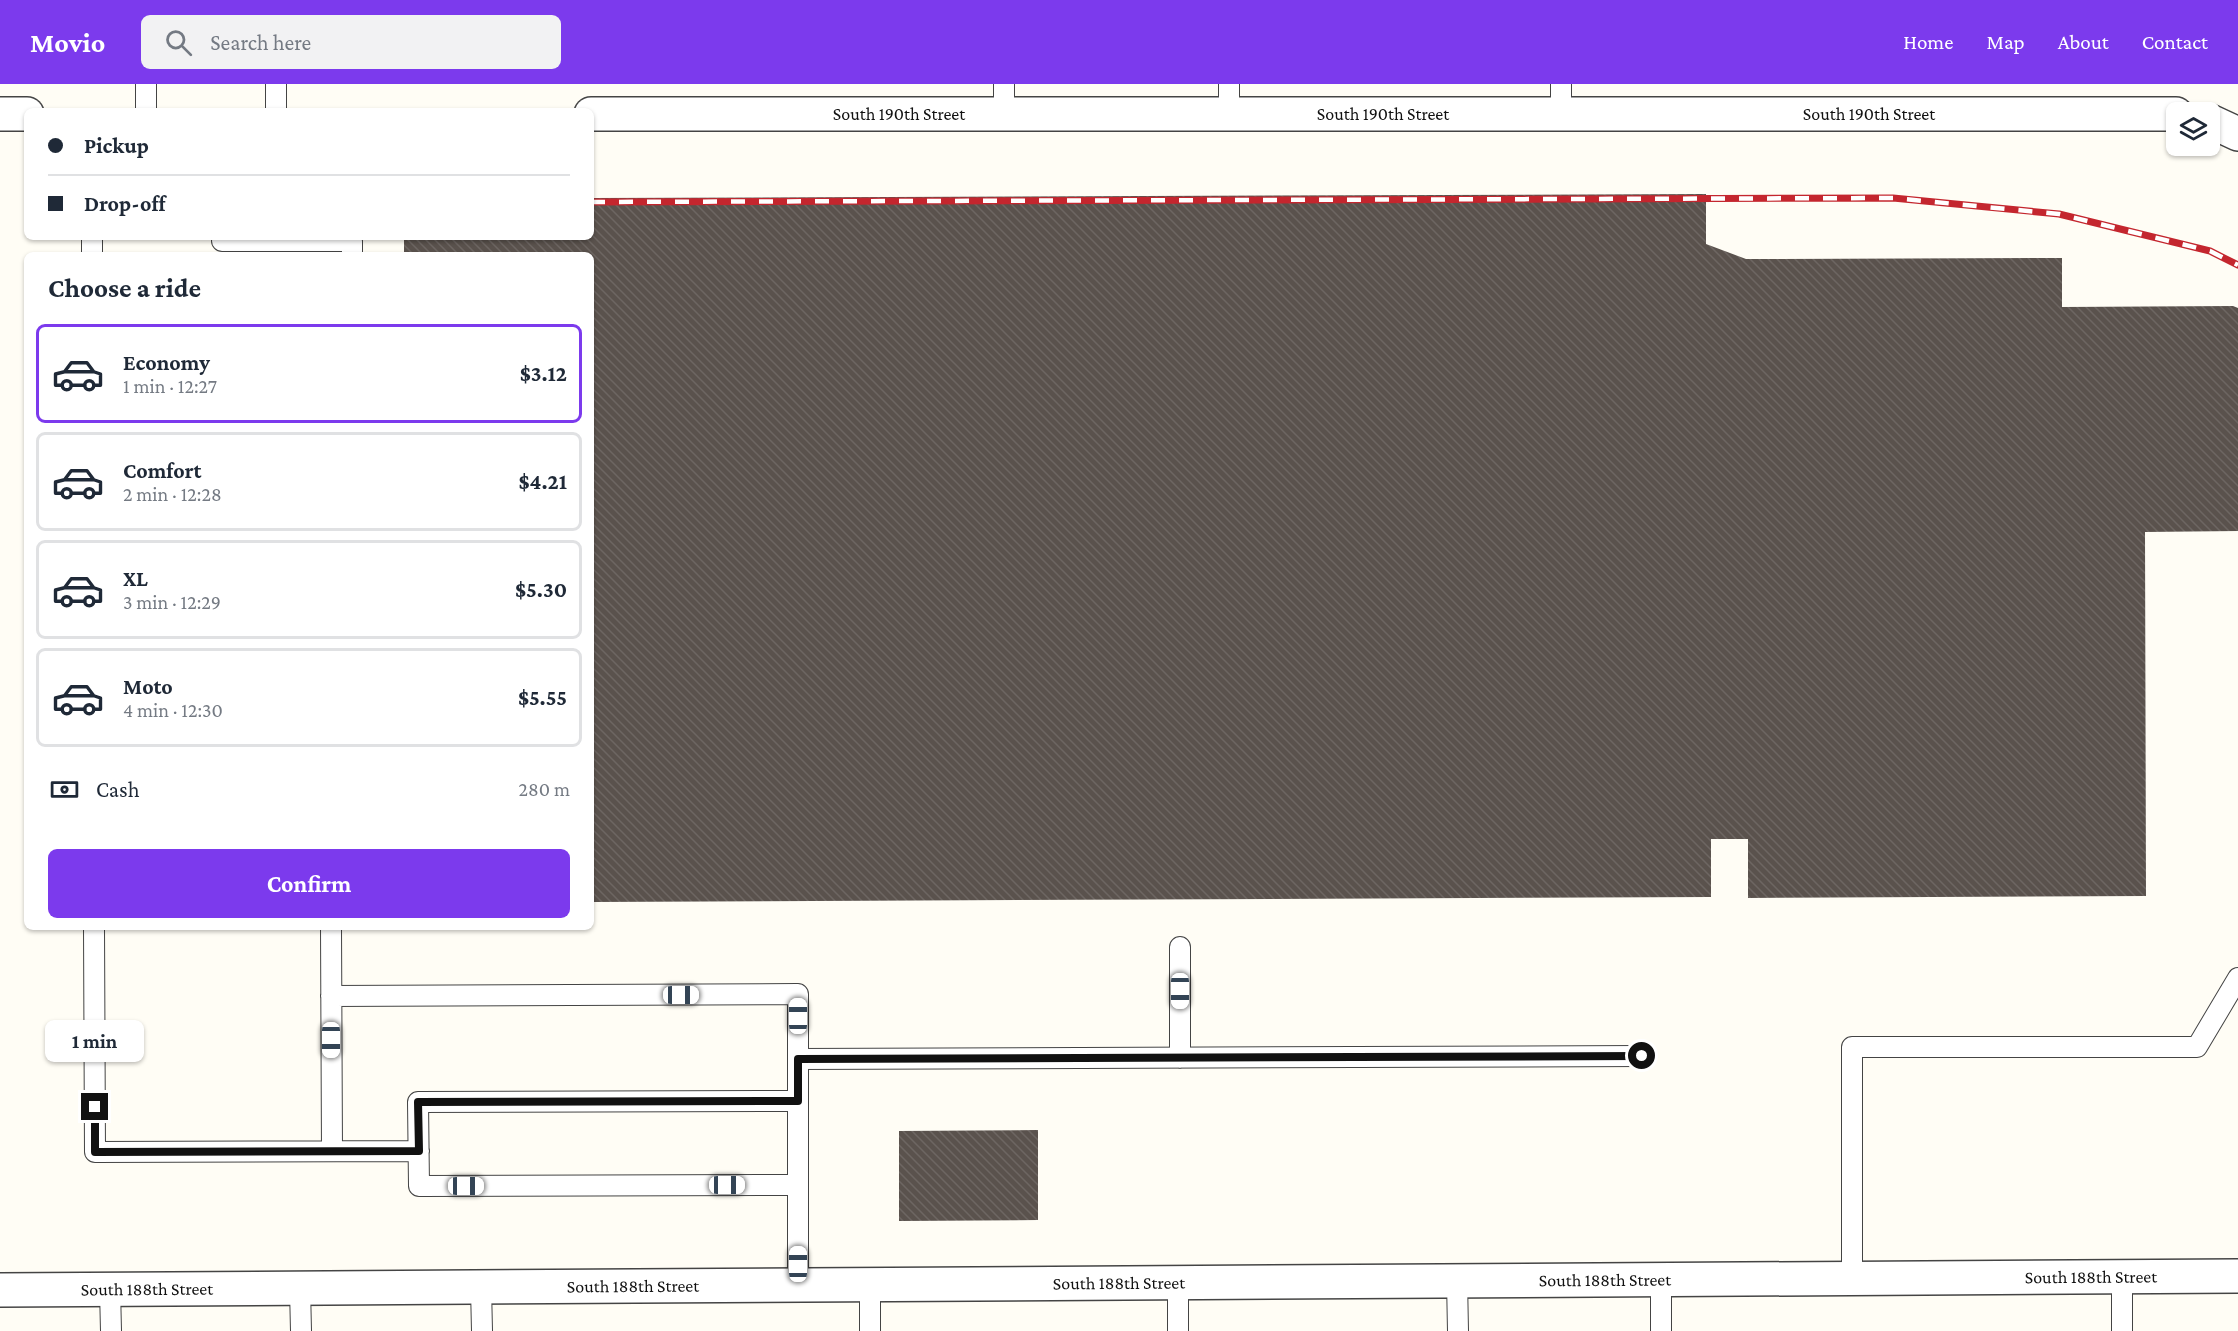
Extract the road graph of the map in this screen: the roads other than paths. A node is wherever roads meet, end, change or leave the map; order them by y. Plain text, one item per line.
1 (146, 84) edge
2 (276, 84) edge
3 (1004, 99) edge
4 (1229, 99) edge
5 (1561, 99) edge
6 (146, 108) edge
7 (276, 108) edge
8 (0, 114) edge
9 (24, 114) edge
10 (594, 114) edge
11 (2166, 114) edge
12 (2220, 126) edge
13 (2238, 134) edge
14 (222, 244) edge
15 (352, 252) edge
16 (94, 930) edge
17 (331, 930) edge
18 (1180, 947) dead end
19 (2238, 978) edge
20 (331, 996) junction
21 (1642, 1056) dead end
22 (1180, 1058) junction
23 (798, 1059) junction
24 (798, 1101) junction
25 (332, 1151) junction
26 (419, 1151) junction
27 (798, 1185) junction
28 (2122, 1276) junction
29 (2238, 1276) edge
30 (1852, 1277) junction
31 (1661, 1278) junction
32 (1457, 1280) junction
33 (1178, 1282) junction
34 (870, 1284) junction
35 (798, 1285) junction
36 (481, 1287) junction
37 (300, 1288) junction
38 (110, 1289) junction
39 (0, 1290) edge
40 (111, 1331) edge
41 (301, 1331) edge
42 (482, 1331) edge
43 (870, 1331) edge
44 (1178, 1331) edge
45 (1458, 1331) edge
46 (1661, 1331) edge
47 (2122, 1331) edge

1 - 6 lane
2 - 7 lane
3 - 4 street, South 190th Street
3 - 10 street, South 190th Street
4 - 5 street, South 190th Street
5 - 11 street, South 190th Street
8 - 9 street
12 - 13 street
14 - 15 lane
16 - 25 lane
17 - 20 lane
18 - 22 lane
19 - 30 lane
20 - 23 lane
20 - 25 lane
21 - 22 lane
22 - 23 lane
23 - 24 lane
24 - 26 lane
24 - 27 lane
25 - 26 lane
26 - 27 lane
27 - 35 lane
28 - 29 street, South 188th Street
28 - 30 street, South 188th Street
28 - 47 lane
30 - 31 street, South 188th Street
31 - 32 street, South 188th Street
31 - 46 lane
32 - 33 street, South 188th Street
32 - 45 lane
33 - 34 street, South 188th Street
33 - 44 lane
34 - 35 street, South 188th Street
34 - 43 lane
35 - 36 street, South 188th Street
36 - 37 street, South 188th Street
36 - 42 lane
37 - 38 street, South 188th Street
37 - 41 lane
38 - 39 street, South 188th Street
38 - 40 lane

